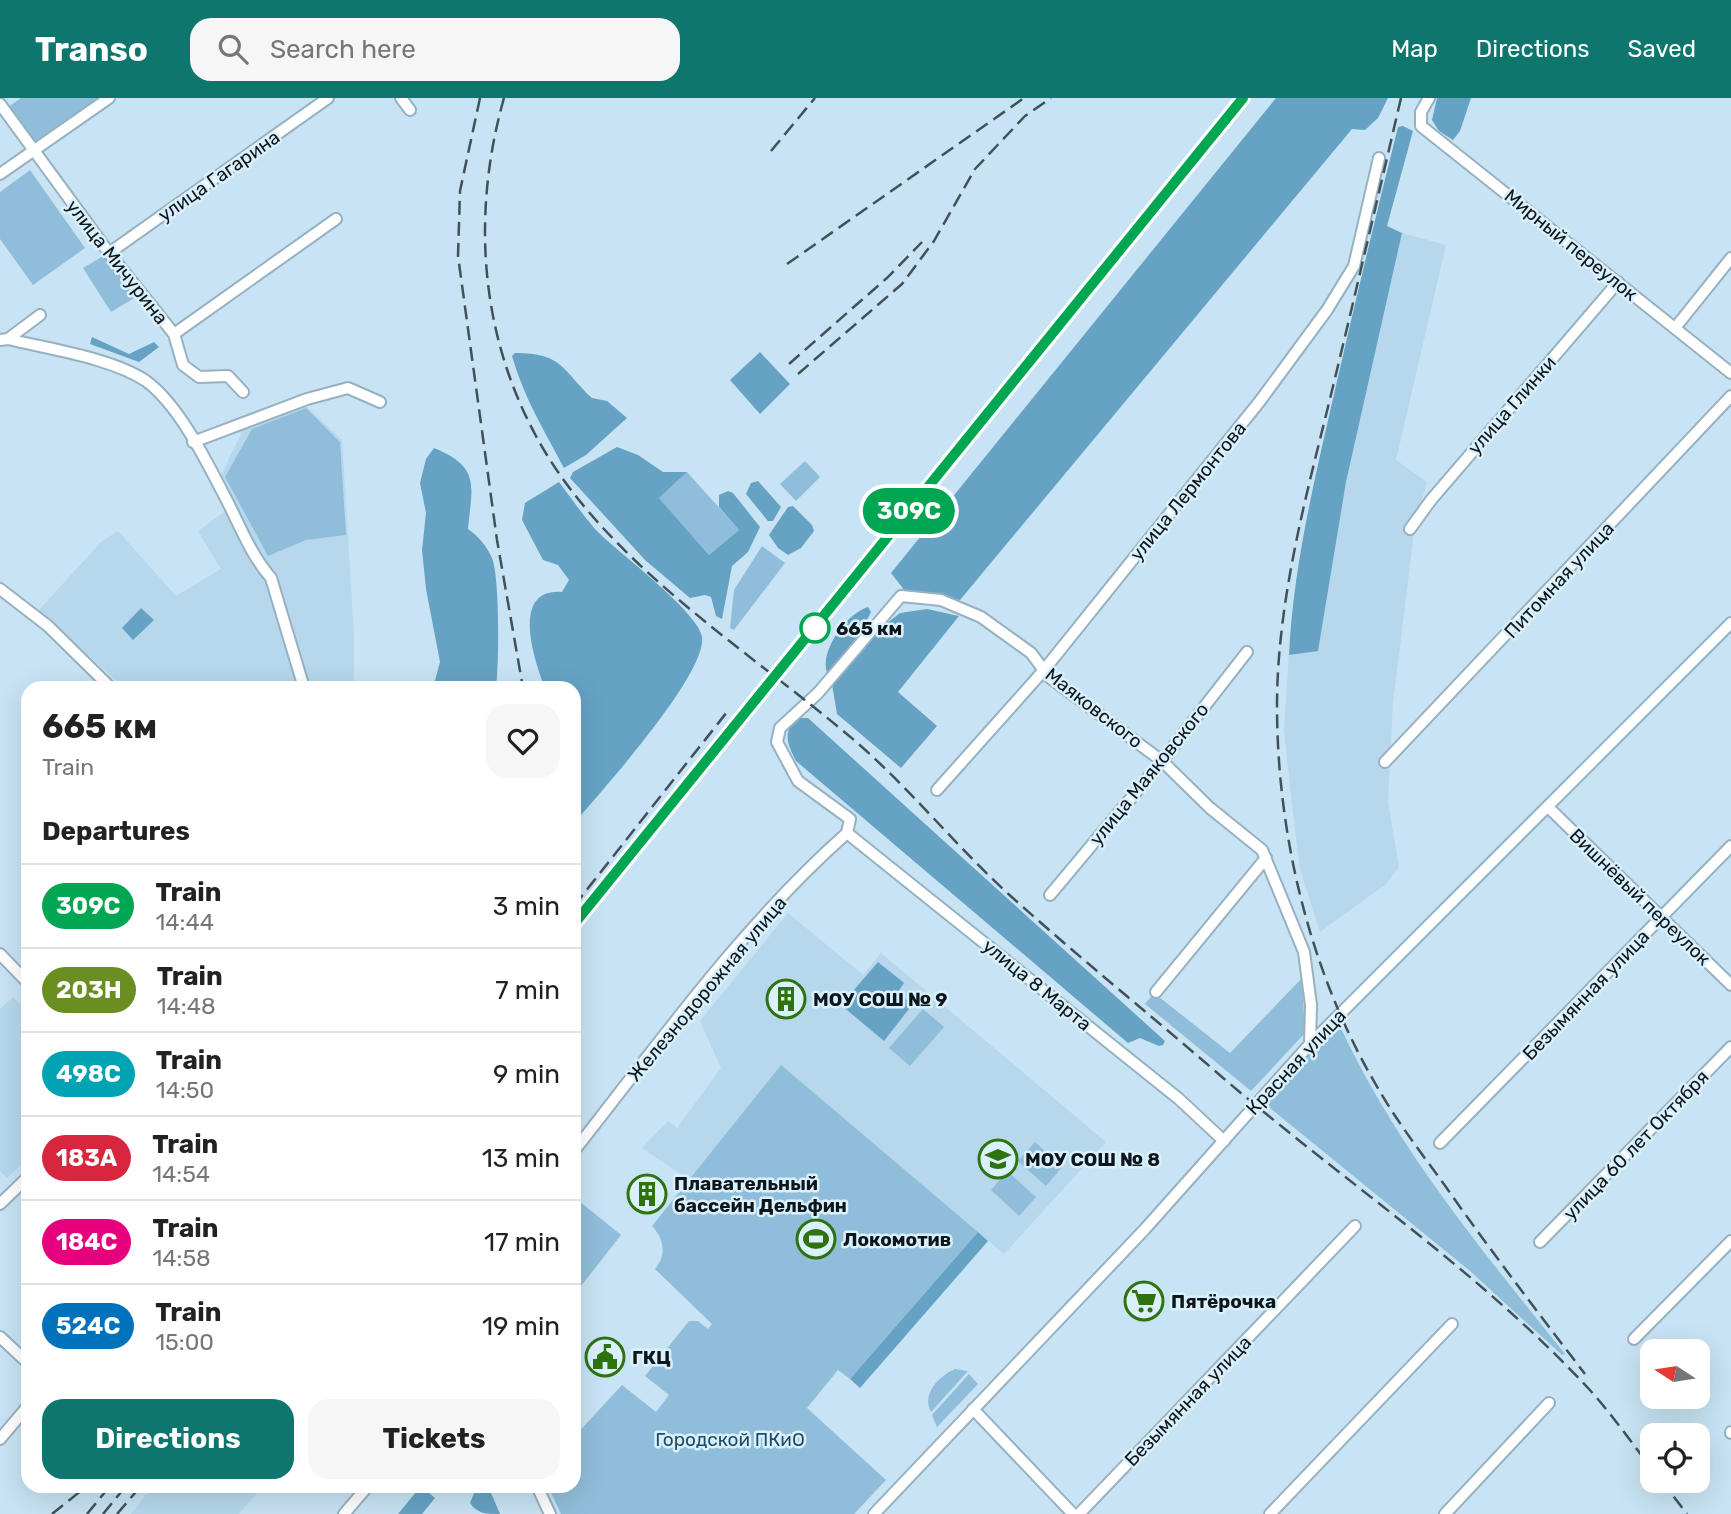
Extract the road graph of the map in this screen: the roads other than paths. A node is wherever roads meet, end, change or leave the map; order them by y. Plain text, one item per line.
1 (109, 98) edge
2 (328, 98) edge
3 (401, 98) edge
4 (1429, 98) edge
5 (0, 104) edge
6 (410, 110) dead end
7 (33, 150) junction
8 (1379, 158) dead end
9 (0, 174) edge
10 (336, 219) dead end
11 (108, 253) junction
12 (1731, 258) edge
13 (1618, 282) junction
14 (40, 315) dead end
15 (1675, 328) junction
16 (174, 334) junction
17 (4, 340) edge
18 (1731, 373) edge
19 (243, 393) dead end
20 (1731, 396) edge
21 (380, 402) dead end
22 (193, 442) junction
23 (1410, 529) dead end
24 (0, 589) edge
25 (1731, 624) edge
26 (1247, 652) dead end
27 (1044, 670) junction
28 (104, 681) edge
29 (302, 681) edge
30 (1162, 761) junction
31 (1385, 762) dead end
32 (937, 790) dead end
33 (1549, 808) junction
34 (847, 833) junction
35 (1731, 846) edge
36 (1266, 858) junction
37 (1050, 895) dead end
38 (1661, 918) junction
39 (1, 958) edge
40 (21, 977) edge
41 (1731, 985) edge
42 (1156, 992) dead end
43 (1310, 1044) junction
44 (1731, 1047) edge
45 (1224, 1141) junction
46 (581, 1142) edge
47 (1440, 1143) dead end
48 (21, 1184) edge
49 (0, 1204) edge
50 (1354, 1226) dead end
51 (1731, 1241) edge
52 (1541, 1242) dead end
53 (1452, 1324) dead end
54 (0, 1337) edge
55 (1634, 1339) dead end
56 (21, 1356) edge
57 (1549, 1403) dead end
58 (973, 1409) junction
59 (21, 1414) edge
60 (0, 1439) edge
61 (362, 1493) edge
62 (540, 1493) edge
63 (344, 1514) edge
64 (550, 1514) edge
65 (874, 1514) edge
66 (1073, 1514) edge
67 (1079, 1514) edge
68 (1270, 1514) edge
69 (1445, 1514) edge

1 - 7 street
2 - 11 street, улица Гагарина
3 - 6 street
4 - 13 street, Мирный переулок
5 - 7 street, улица Мичурина
7 - 9 street
7 - 11 street, улица Мичурина
8 - 27 street, улица Лермонтова
10 - 16 street
11 - 16 street, улица Мичурина
12 - 15 street
13 - 15 street, Мирный переулок
13 - 23 street, улица Глинки
14 - 17 street
15 - 18 street, Мирный переулок
16 - 19 street, улица Мичурина
17 - 22 street
20 - 31 street, Питомная улица
21 - 22 street
22 - 29 street
24 - 28 street
25 - 33 street, Красная улица
26 - 30 street, улица Маяковского
27 - 30 street, Маяковского
27 - 32 street, улица Лермонтова
27 - 34 street, Маяковского
30 - 36 street, Маяковского
30 - 37 street, улица Маяковского
33 - 38 street, Вишнёвый переулок
33 - 43 street, Красная улица
34 - 45 street, улица 8 Марта
34 - 46 street, Железнодорожная улица
35 - 38 street, Безымянная улица
36 - 42 street
36 - 43 street, Маяковского
38 - 41 street, Вишнёвый переулок
38 - 47 street, Безымянная улица
39 - 40 street
43 - 45 street, Красная улица
44 - 52 street, улица 60 лет Октября
45 - 58 street, Красная улица
48 - 49 street
50 - 67 street, Безымянная улица
51 - 55 street
53 - 68 street
54 - 56 street
57 - 69 street
58 - 65 street, Красная улица
58 - 66 street
59 - 60 street
61 - 63 street
62 - 64 street

